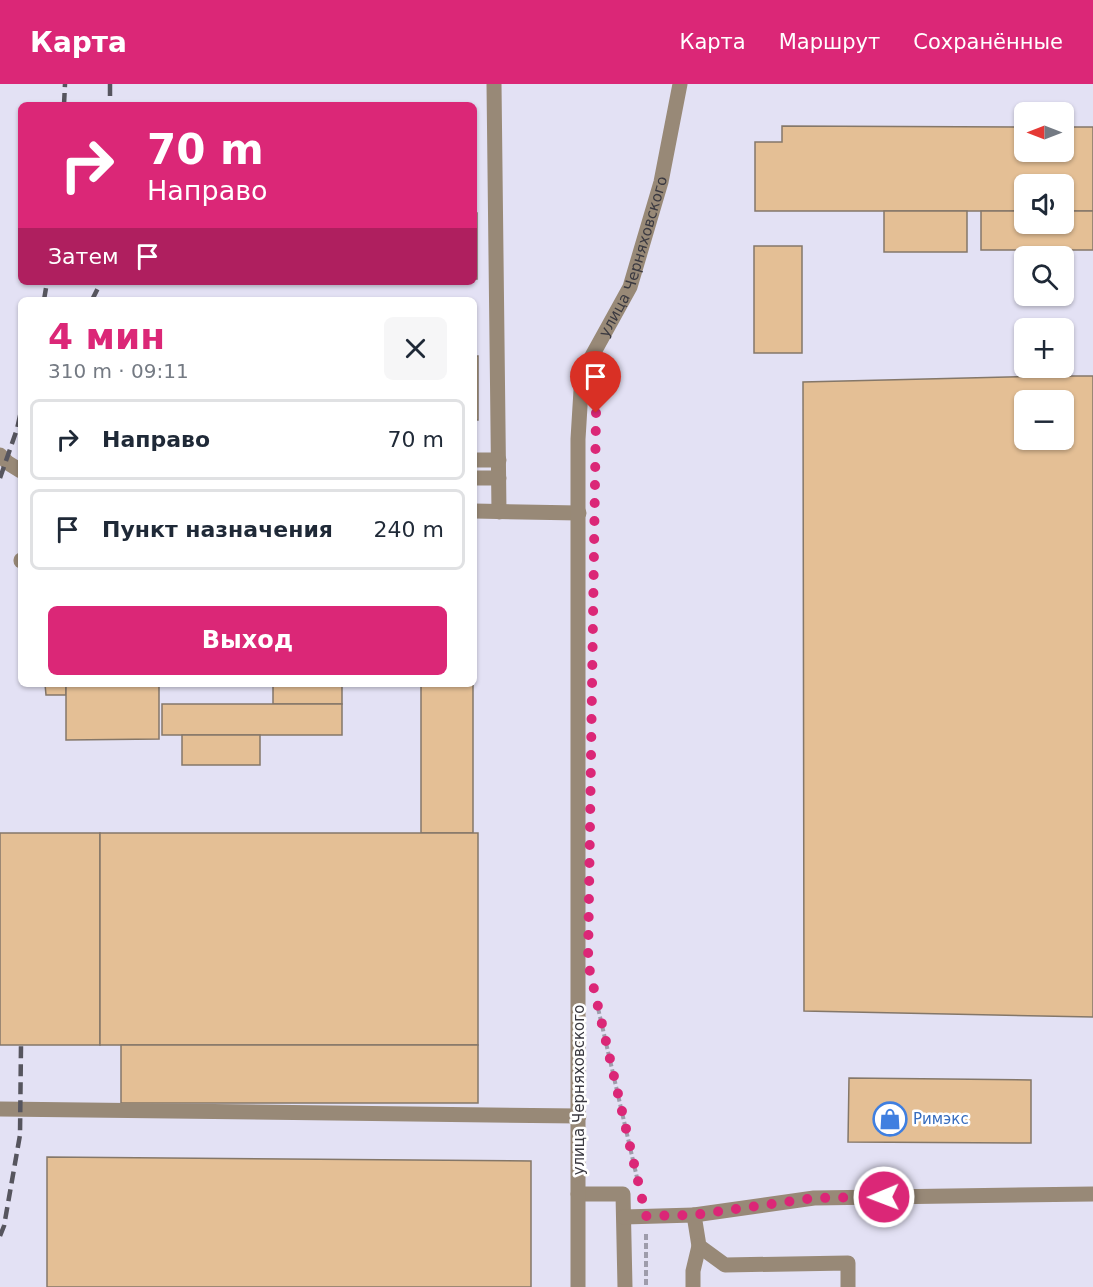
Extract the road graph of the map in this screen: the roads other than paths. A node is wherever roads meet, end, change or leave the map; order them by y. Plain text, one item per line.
1 (494, 84) edge
2 (680, 84) edge
3 (0, 455) edge
4 (477, 460) edge
5 (499, 460) junction
6 (18, 469) edge
7 (477, 478) edge
8 (499, 478) junction
9 (477, 512) edge
10 (499, 512) junction
11 (579, 513) junction
12 (0, 1109) edge
13 (579, 1116) junction
14 (578, 1194) junction
15 (1093, 1194) edge
16 (694, 1215) junction
17 (624, 1217) junction
18 (699, 1246) junction
19 (578, 1287) edge
20 (625, 1287) edge
21 (693, 1287) edge
22 (848, 1287) edge

1 - 5 street
2 - 11 street, улица Черняховского
3 - 6 street
4 - 5 street
5 - 8 street
7 - 8 street
8 - 10 street
9 - 10 street
10 - 11 street
11 - 13 street, улица Черняховского
12 - 13 street
13 - 14 street, улица Черняховского
14 - 17 street
14 - 19 street, улица Черняховского
15 - 16 street
16 - 17 street
16 - 18 street
17 - 20 street
18 - 21 street
18 - 22 street

